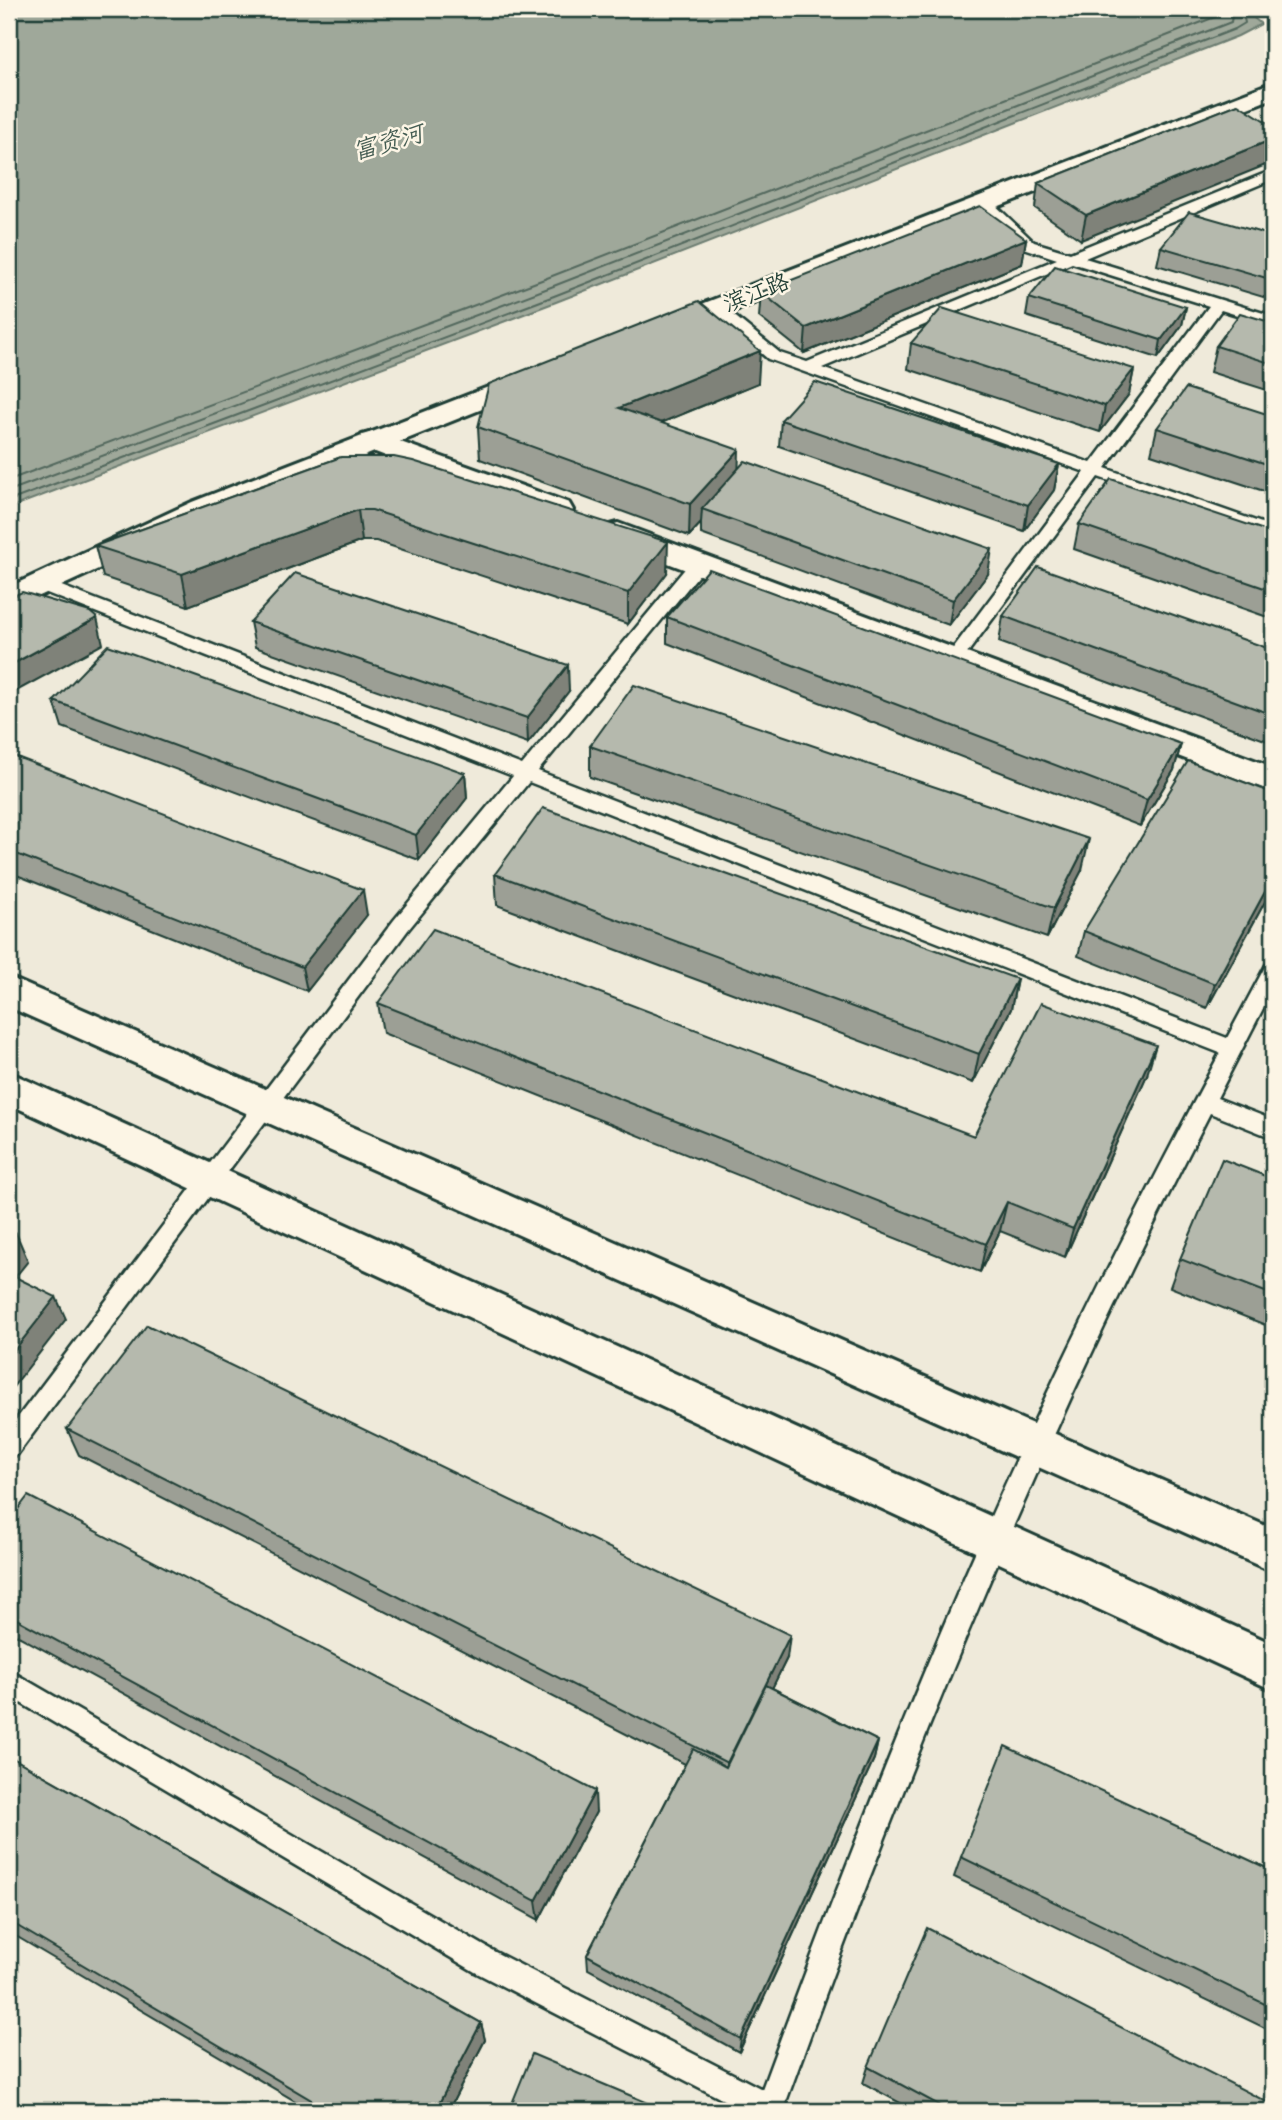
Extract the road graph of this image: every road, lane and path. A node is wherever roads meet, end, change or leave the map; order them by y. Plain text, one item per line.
1 (1273, 89) edge
2 (1273, 174) edge
3 (985, 203) junction
4 (1071, 258) junction
5 (1218, 304) junction
6 (716, 308) junction
7 (1273, 321) edge
8 (640, 337) edge
9 (564, 367) edge
10 (807, 368) junction
11 (373, 441) junction
12 (1095, 470) junction
13 (1273, 533) edge
14 (699, 563) junction
15 (40, 584) junction
16 (9, 600) edge
17 (954, 659) junction
18 (526, 773) junction
19 (1273, 780) edge
20 (1273, 970) edge
21 (9, 991) edge
22 (1233, 1049) junction
23 (9, 1087) edge
24 (1206, 1102) junction
25 (267, 1106) junction
26 (1273, 1129) edge
27 (212, 1180) junction
28 (1036, 1446) junction
29 (9, 1447) edge
30 (995, 1539) junction
31 (1273, 1551) edge
32 (1273, 1667) edge
33 (9, 1682) edge
34 (771, 2110) edge

1 - 3 street, 滨江路
2 - 4 lane
3 - 4 lane
3 - 6 street, 滨江路
4 - 5 lane
4 - 10 lane
5 - 7 lane
5 - 12 lane
6 - 8 street, 滨江路
6 - 10 lane
9 - 11 street
10 - 12 lane
11 - 14 street
11 - 15 street
12 - 13 lane
12 - 17 lane
14 - 17 street
14 - 18 lane
15 - 16 street
15 - 18 lane
17 - 19 street
18 - 22 lane
18 - 25 lane
20 - 22 lane
21 - 25 street
22 - 24 lane
23 - 27 street
24 - 26 lane
24 - 28 lane
25 - 27 lane
25 - 28 street
27 - 29 lane
27 - 30 street
28 - 30 lane
28 - 31 street
30 - 32 street
30 - 34 lane
33 - 34 lane

